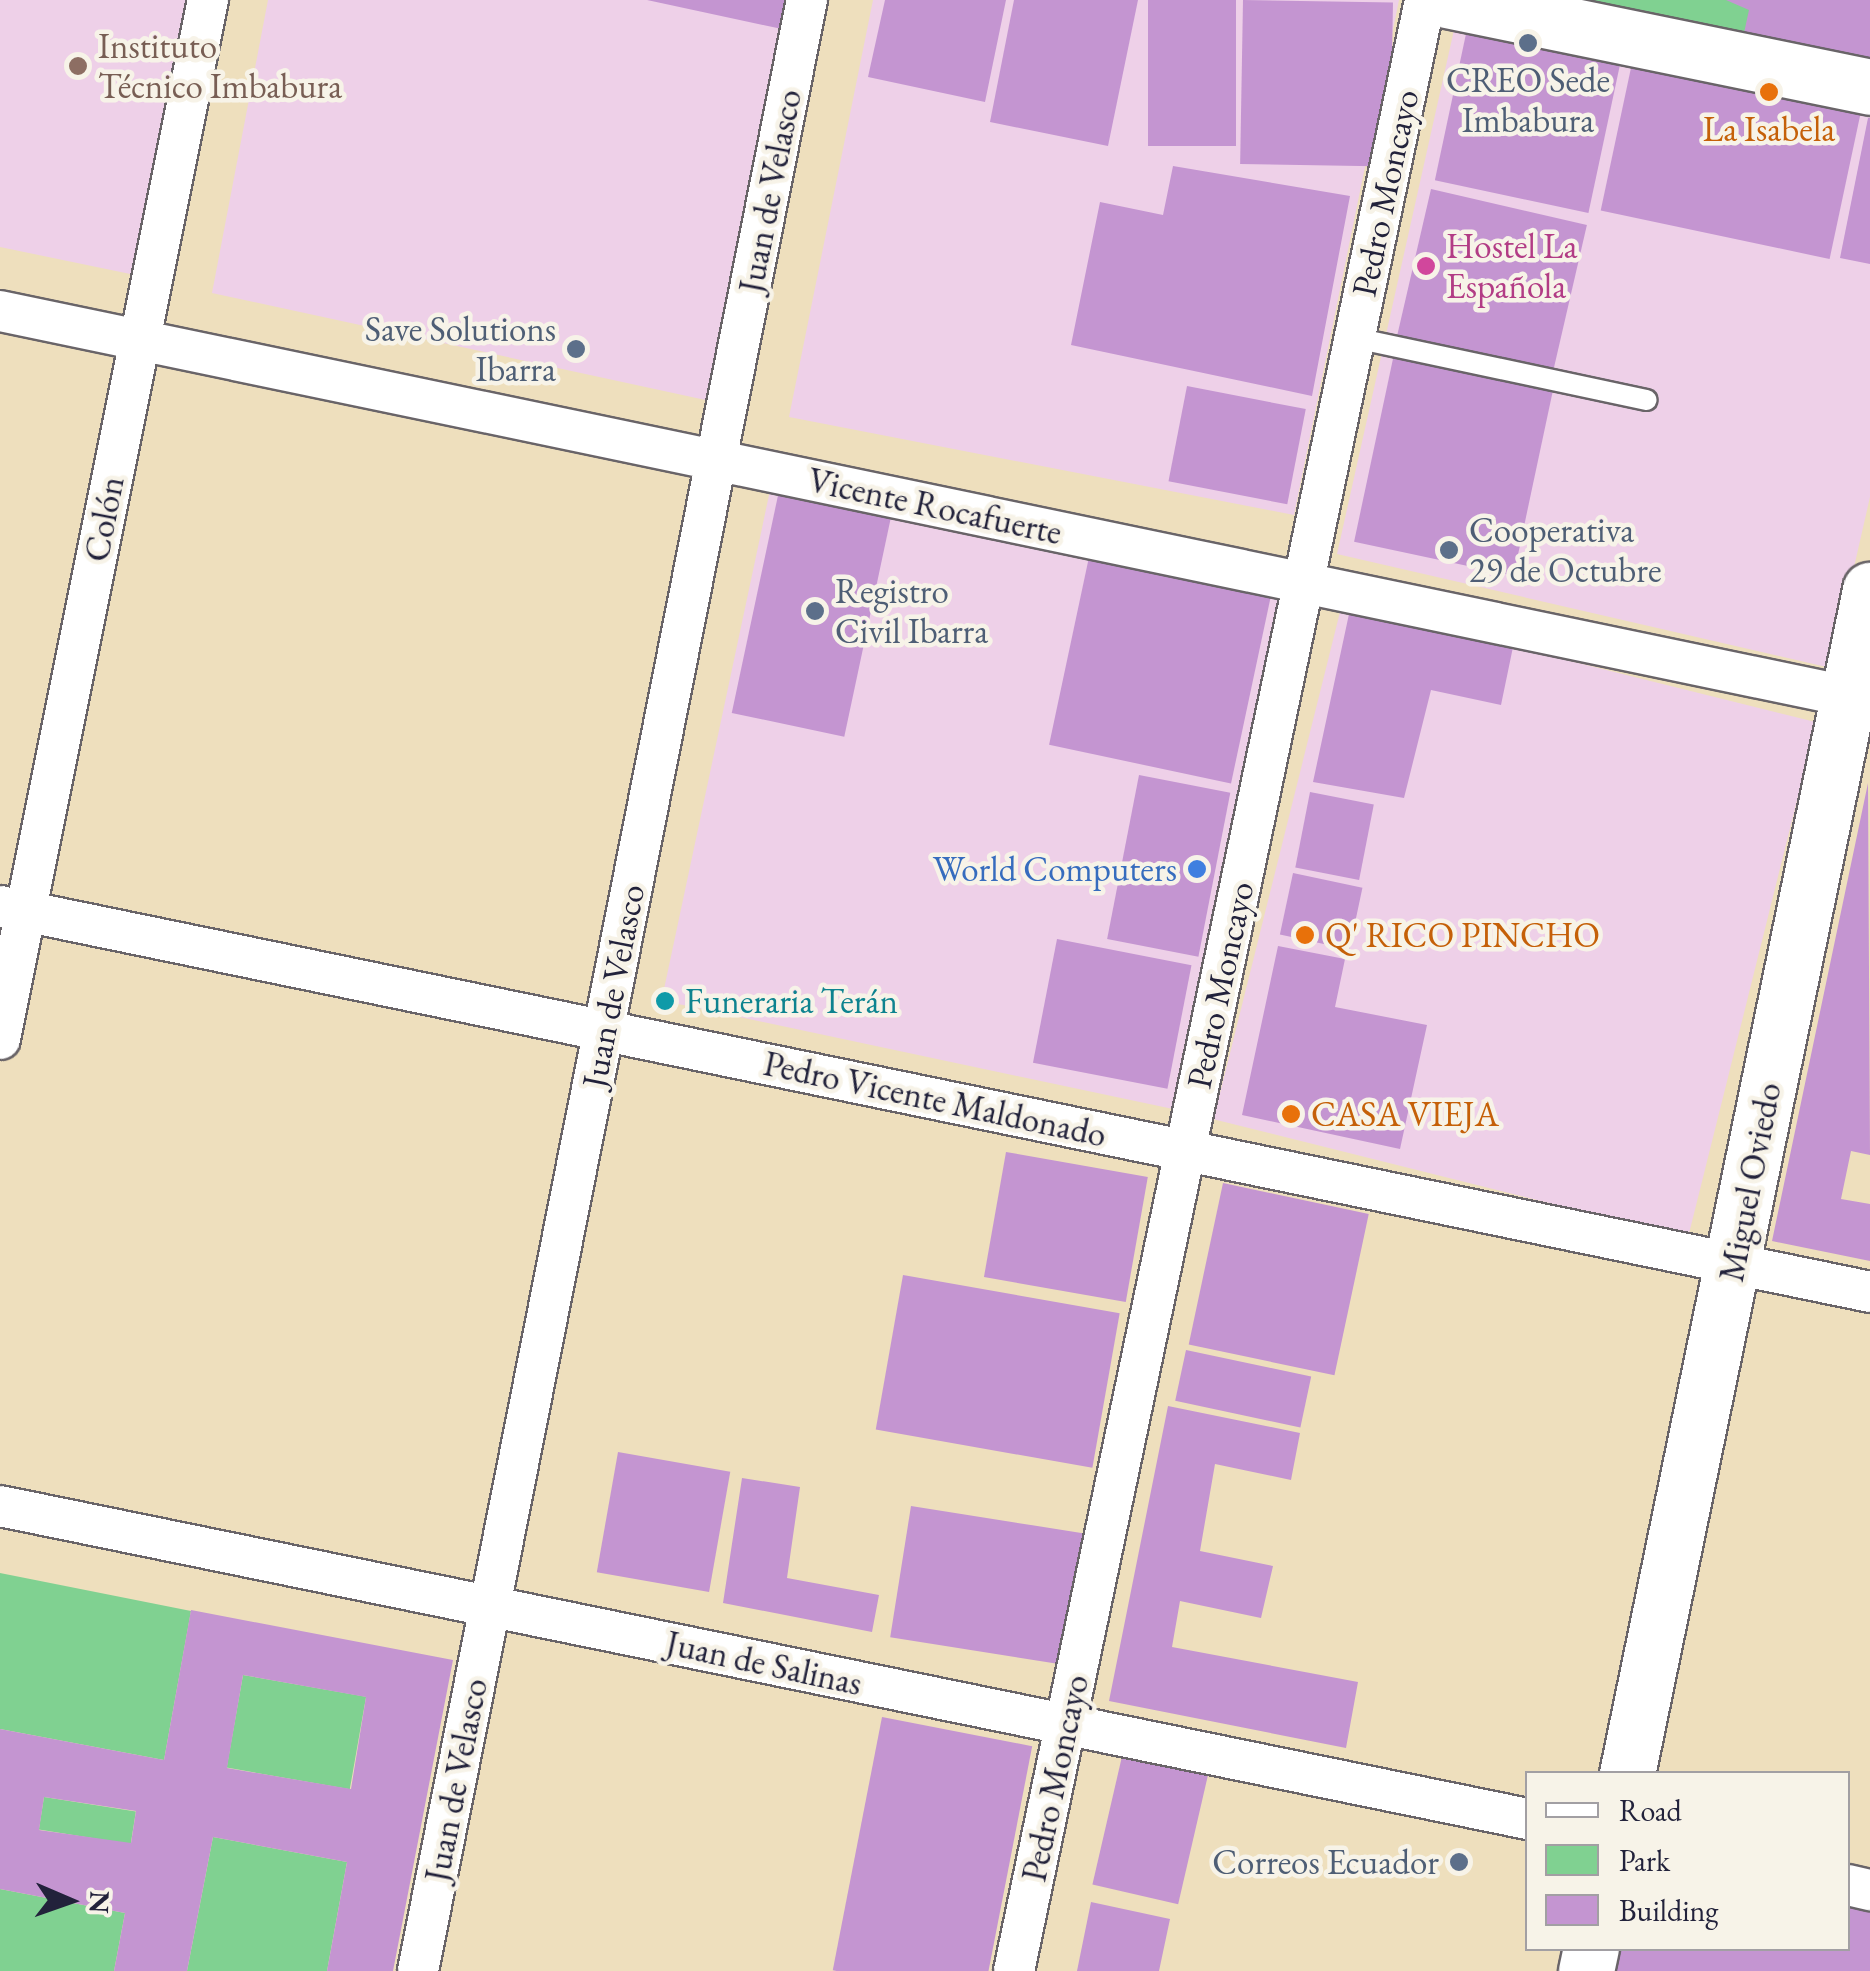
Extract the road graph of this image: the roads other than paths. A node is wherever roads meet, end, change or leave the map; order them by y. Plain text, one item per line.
1 (208, 0) edge
2 (808, 0) edge
3 (1426, 0) edge
4 (1446, 0) edge
5 (1870, 87) edge
6 (0, 310) edge
7 (1355, 338) junction
8 (140, 340) junction
9 (1646, 400) dead end
10 (716, 460) junction
11 (1304, 583) junction
12 (1870, 590) edge
13 (1858, 699) edge
14 (13, 908) edge
15 (604, 1030) junction
16 (0, 1039) edge
17 (1185, 1151) junction
18 (1735, 1264) junction
19 (1870, 1292) edge
20 (0, 1506) edge
21 (490, 1606) junction
22 (1066, 1725) junction
23 (1628, 1771) edge
24 (1525, 1819) edge
25 (418, 1971) edge
26 (1014, 1971) edge

1 - 8 street, Colón
2 - 10 street, Juan de Velasco
3 - 7 street, Pedro Moncayo
4 - 5 street
6 - 8 street, Vicente Rocafuerte
7 - 9 lane
7 - 11 street, Pedro Moncayo
8 - 10 street, Vicente Rocafuerte
8 - 14 street, Colón
10 - 11 street, Vicente Rocafuerte
10 - 15 street, Juan de Velasco
11 - 13 street, Vicente Rocafuerte
11 - 17 street, Pedro Moncayo
12 - 13 street, Miguel Oviedo
13 - 18 street, Miguel Oviedo
14 - 15 street, Pedro Vicente Maldonado
14 - 16 street, Colón
15 - 17 street, Pedro Vicente Maldonado
15 - 21 street, Juan de Velasco
17 - 18 street, Pedro Vicente Maldonado
17 - 22 street, Pedro Moncayo
18 - 19 street, Pedro Vicente Maldonado
18 - 23 street, Miguel Oviedo
20 - 21 street, Juan de Salinas
21 - 22 street, Juan de Salinas
21 - 25 street, Juan de Velasco
22 - 24 street, Juan de Salinas
22 - 26 street, Pedro Moncayo

